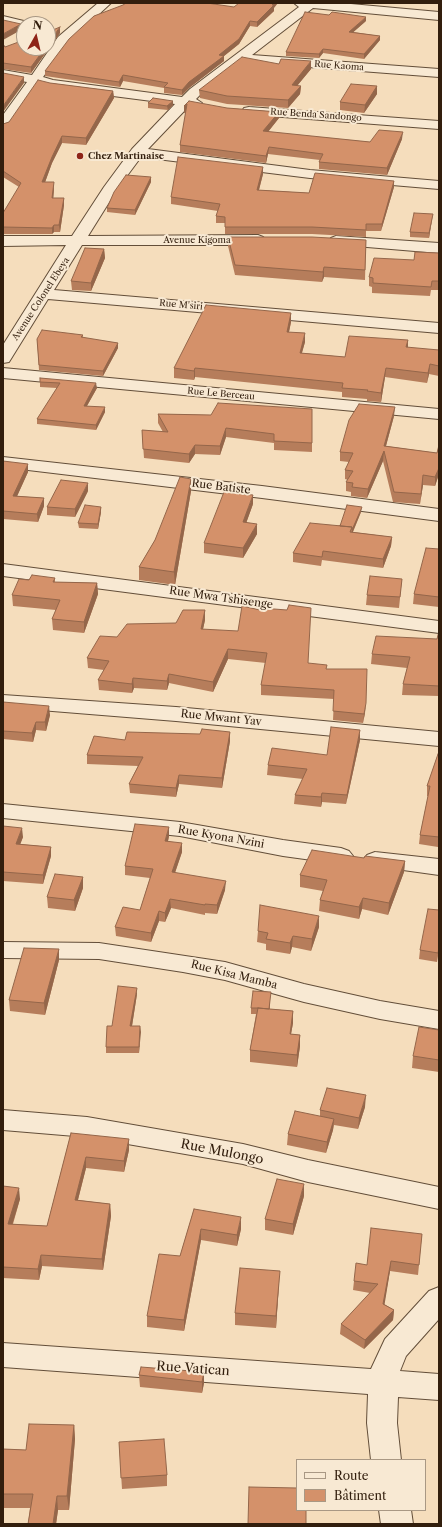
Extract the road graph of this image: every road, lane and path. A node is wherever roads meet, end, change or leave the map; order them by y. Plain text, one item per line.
1 (105, 3) edge
2 (308, 3) edge
3 (439, 16) edge
4 (3, 20) edge
5 (16, 23) edge
6 (240, 58) junction
7 (439, 73) edge
8 (3, 74) edge
9 (35, 79) junction
10 (185, 101) junction
11 (205, 105) edge
12 (233, 109) edge
13 (3, 125) edge
14 (439, 125) edge
15 (137, 152) junction
16 (439, 185) edge
17 (270, 240) edge
18 (320, 240) edge
19 (3, 241) edge
20 (79, 241) junction
21 (439, 248) edge
22 (43, 294) junction
23 (439, 328) edge
24 (3, 358) edge
25 (3, 373) edge
26 (439, 414) edge
27 (3, 462) edge
28 (439, 515) edge
29 (3, 570) edge
30 (439, 627) edge
31 (3, 701) edge
32 (439, 739) edge
33 (3, 811) edge
34 (439, 867) edge
35 (3, 950) edge
36 (439, 1020) edge
37 (3, 1120) edge
38 (439, 1198) edge
39 (439, 1300) edge
40 (3, 1355) edge
41 (383, 1384) junction
42 (439, 1387) edge
43 (386, 1459) edge
44 (395, 1511) edge
45 (397, 1524) edge

1 - 9 street
2 - 3 street
2 - 6 street, Avenue Colonel Ebeya
4 - 5 street
6 - 7 street, Rue Kaoma
6 - 10 street, Avenue Colonel Ebeya
8 - 9 street
9 - 10 street
9 - 13 street
10 - 11 street
10 - 15 street, Avenue Colonel Ebeya
12 - 14 street, Rue Benda Sandongo
15 - 16 street
15 - 20 street, Avenue Colonel Ebeya
17 - 20 street, Avenue Kigoma
18 - 21 street
19 - 20 street, Avenue Kigoma
20 - 22 street, Avenue Colonel Ebeya
22 - 23 street, Rue M'siri
22 - 24 street, Avenue Colonel Ebeya
25 - 26 street, Rue Le Berceau
27 - 28 street, Rue Batiste
29 - 30 street, Rue Mwa Tshisenge
31 - 32 street, Rue Mwant Yav
33 - 34 street, Rue Kyona Nzini
35 - 36 street, Rue Kisa Mamba
37 - 38 street, Rue Mulongo
39 - 41 street
40 - 41 street, Rue Vatican
41 - 42 street, Rue Vatican
41 - 43 street
44 - 45 street

